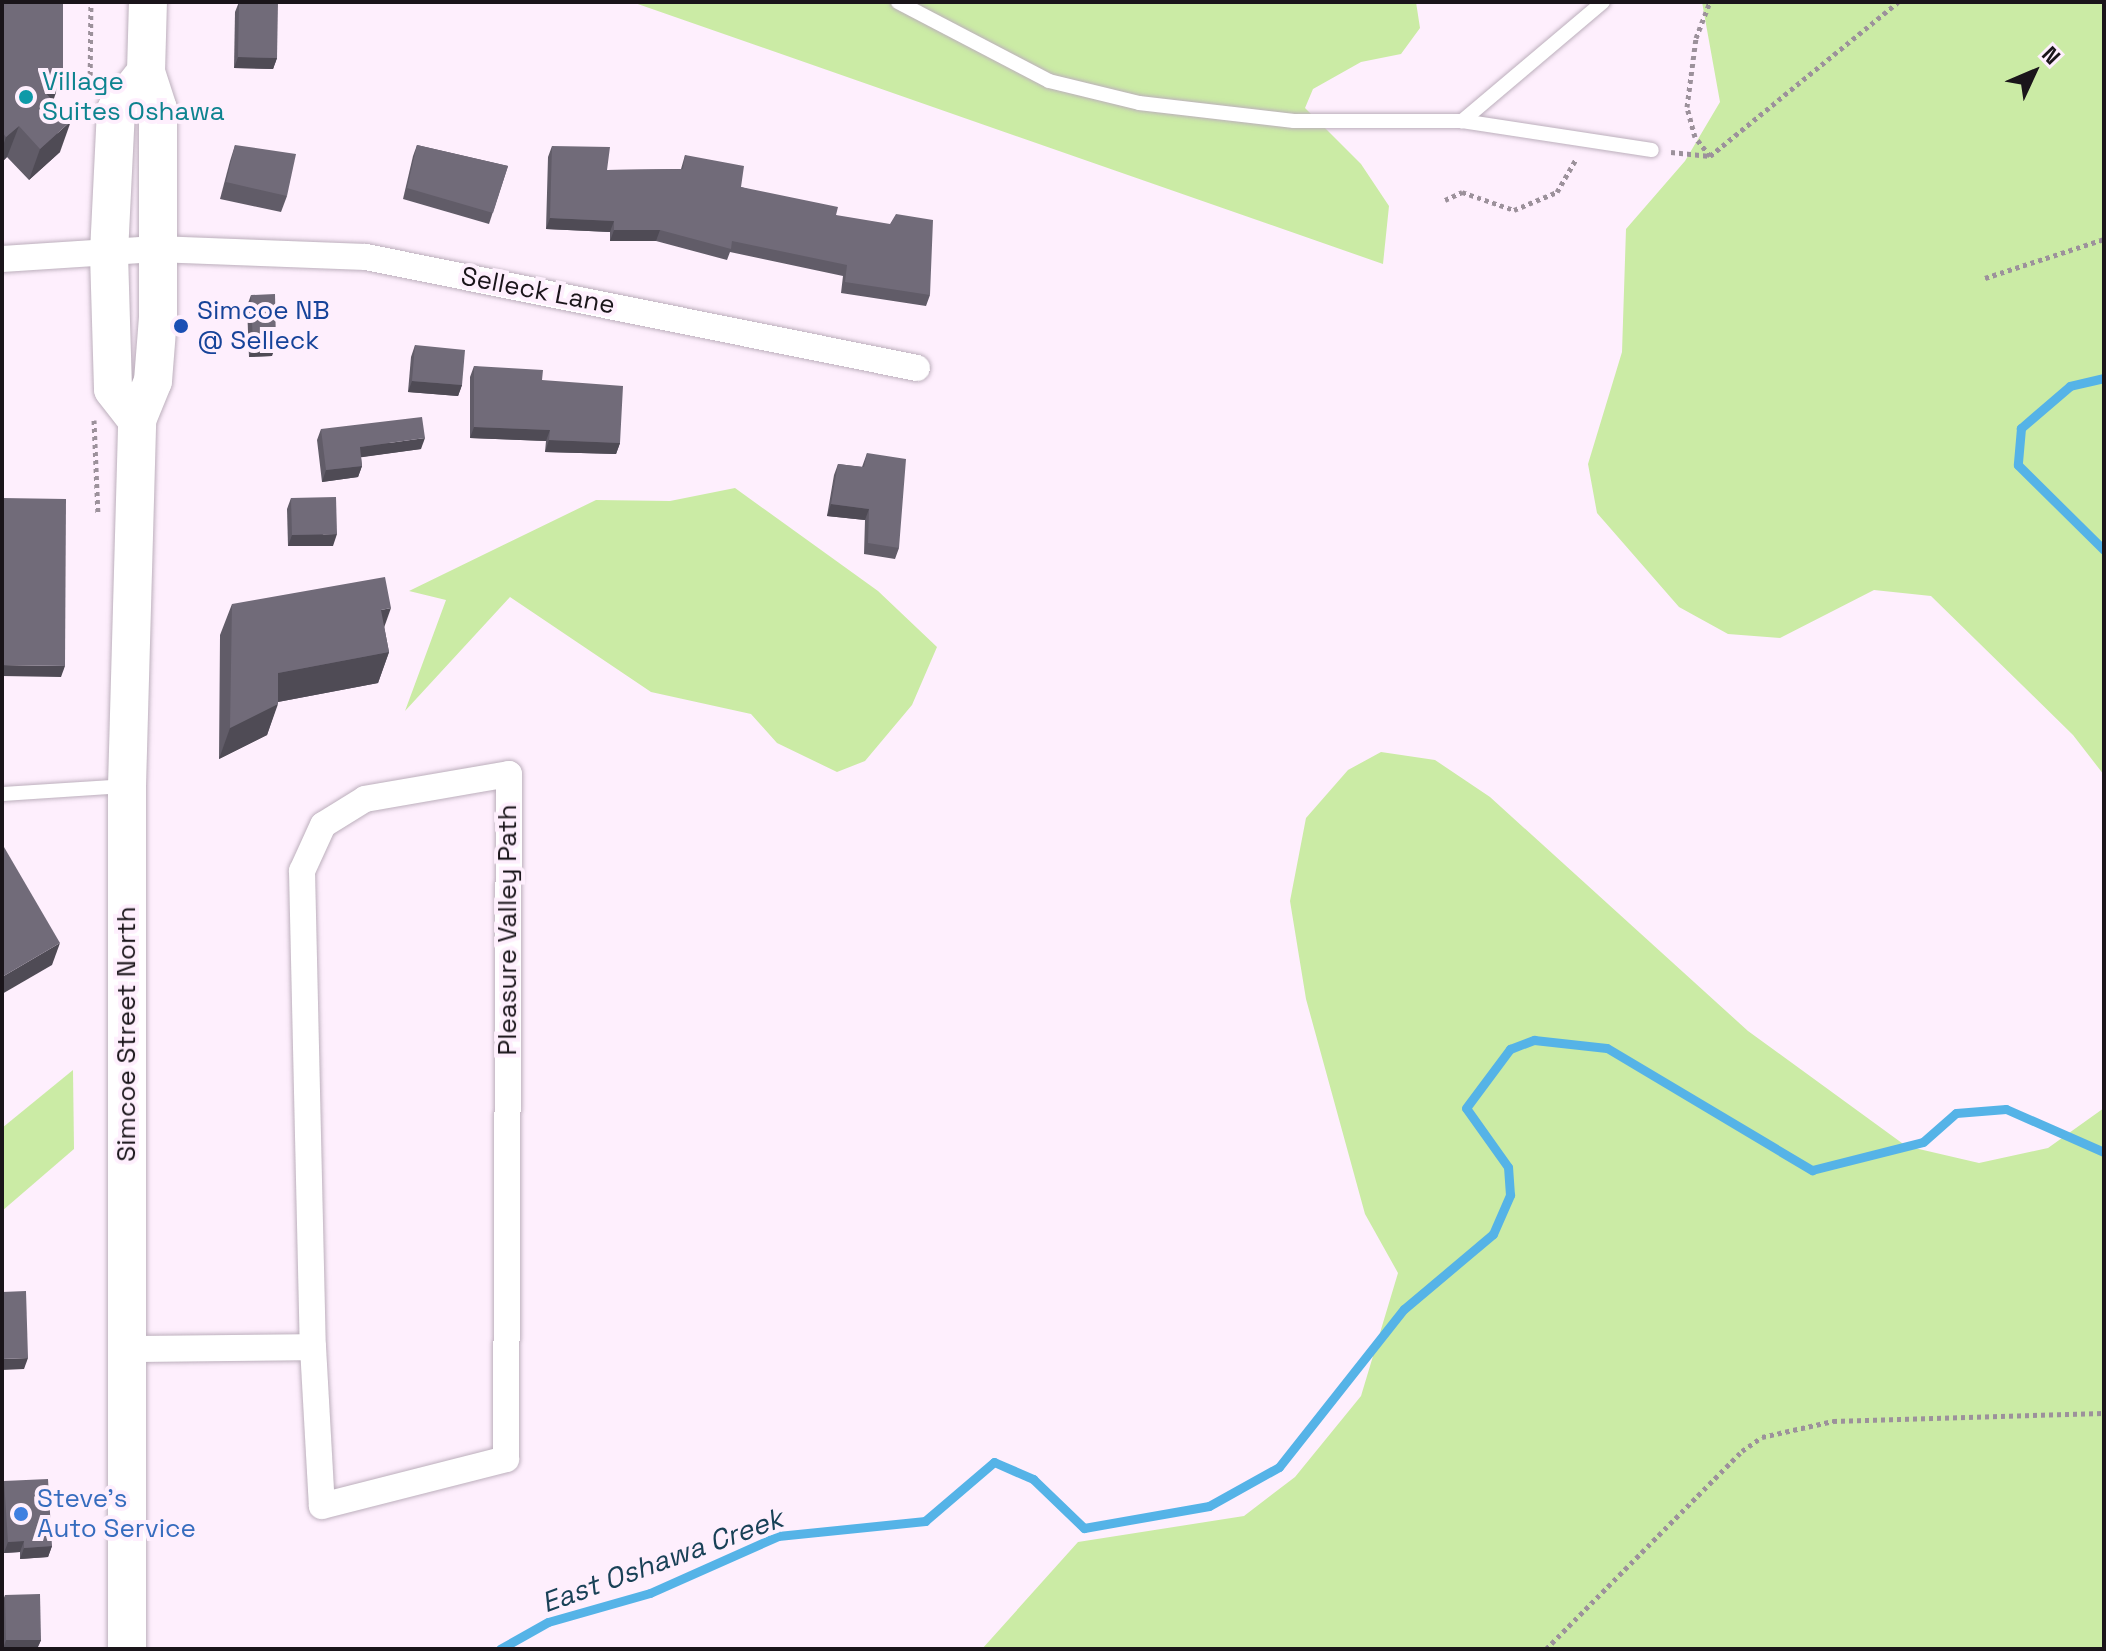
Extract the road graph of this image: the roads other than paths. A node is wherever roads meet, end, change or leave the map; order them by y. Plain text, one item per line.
1 (148, 2) edge
2 (898, 2) edge
3 (1603, 2) edge
4 (146, 72) junction
5 (1462, 121) junction
6 (1652, 150) road end
7 (156, 249) junction
8 (109, 253) junction
9 (2, 259) edge
10 (917, 368) dead end
11 (137, 420) junction
12 (127, 786) junction
13 (2, 794) edge
14 (313, 1347) junction
15 (127, 1349) junction
16 (127, 1649) edge

1 - 4 main road, Simcoe Street North
2 - 5 lane
3 - 5 lane
4 - 7 main road, Simcoe Street North
4 - 8 main road
5 - 6 lane
7 - 8 street, Selleck Lane
7 - 10 street, Selleck Lane
7 - 11 main road, Simcoe Street North
8 - 9 street, Selleck Lane
8 - 11 main road
11 - 12 main road, Simcoe Street North
12 - 13 lane
12 - 15 main road, Simcoe Street North
14 - 14 street, Pleasure Valley Path
14 - 15 street
15 - 16 main road, Simcoe Street North

